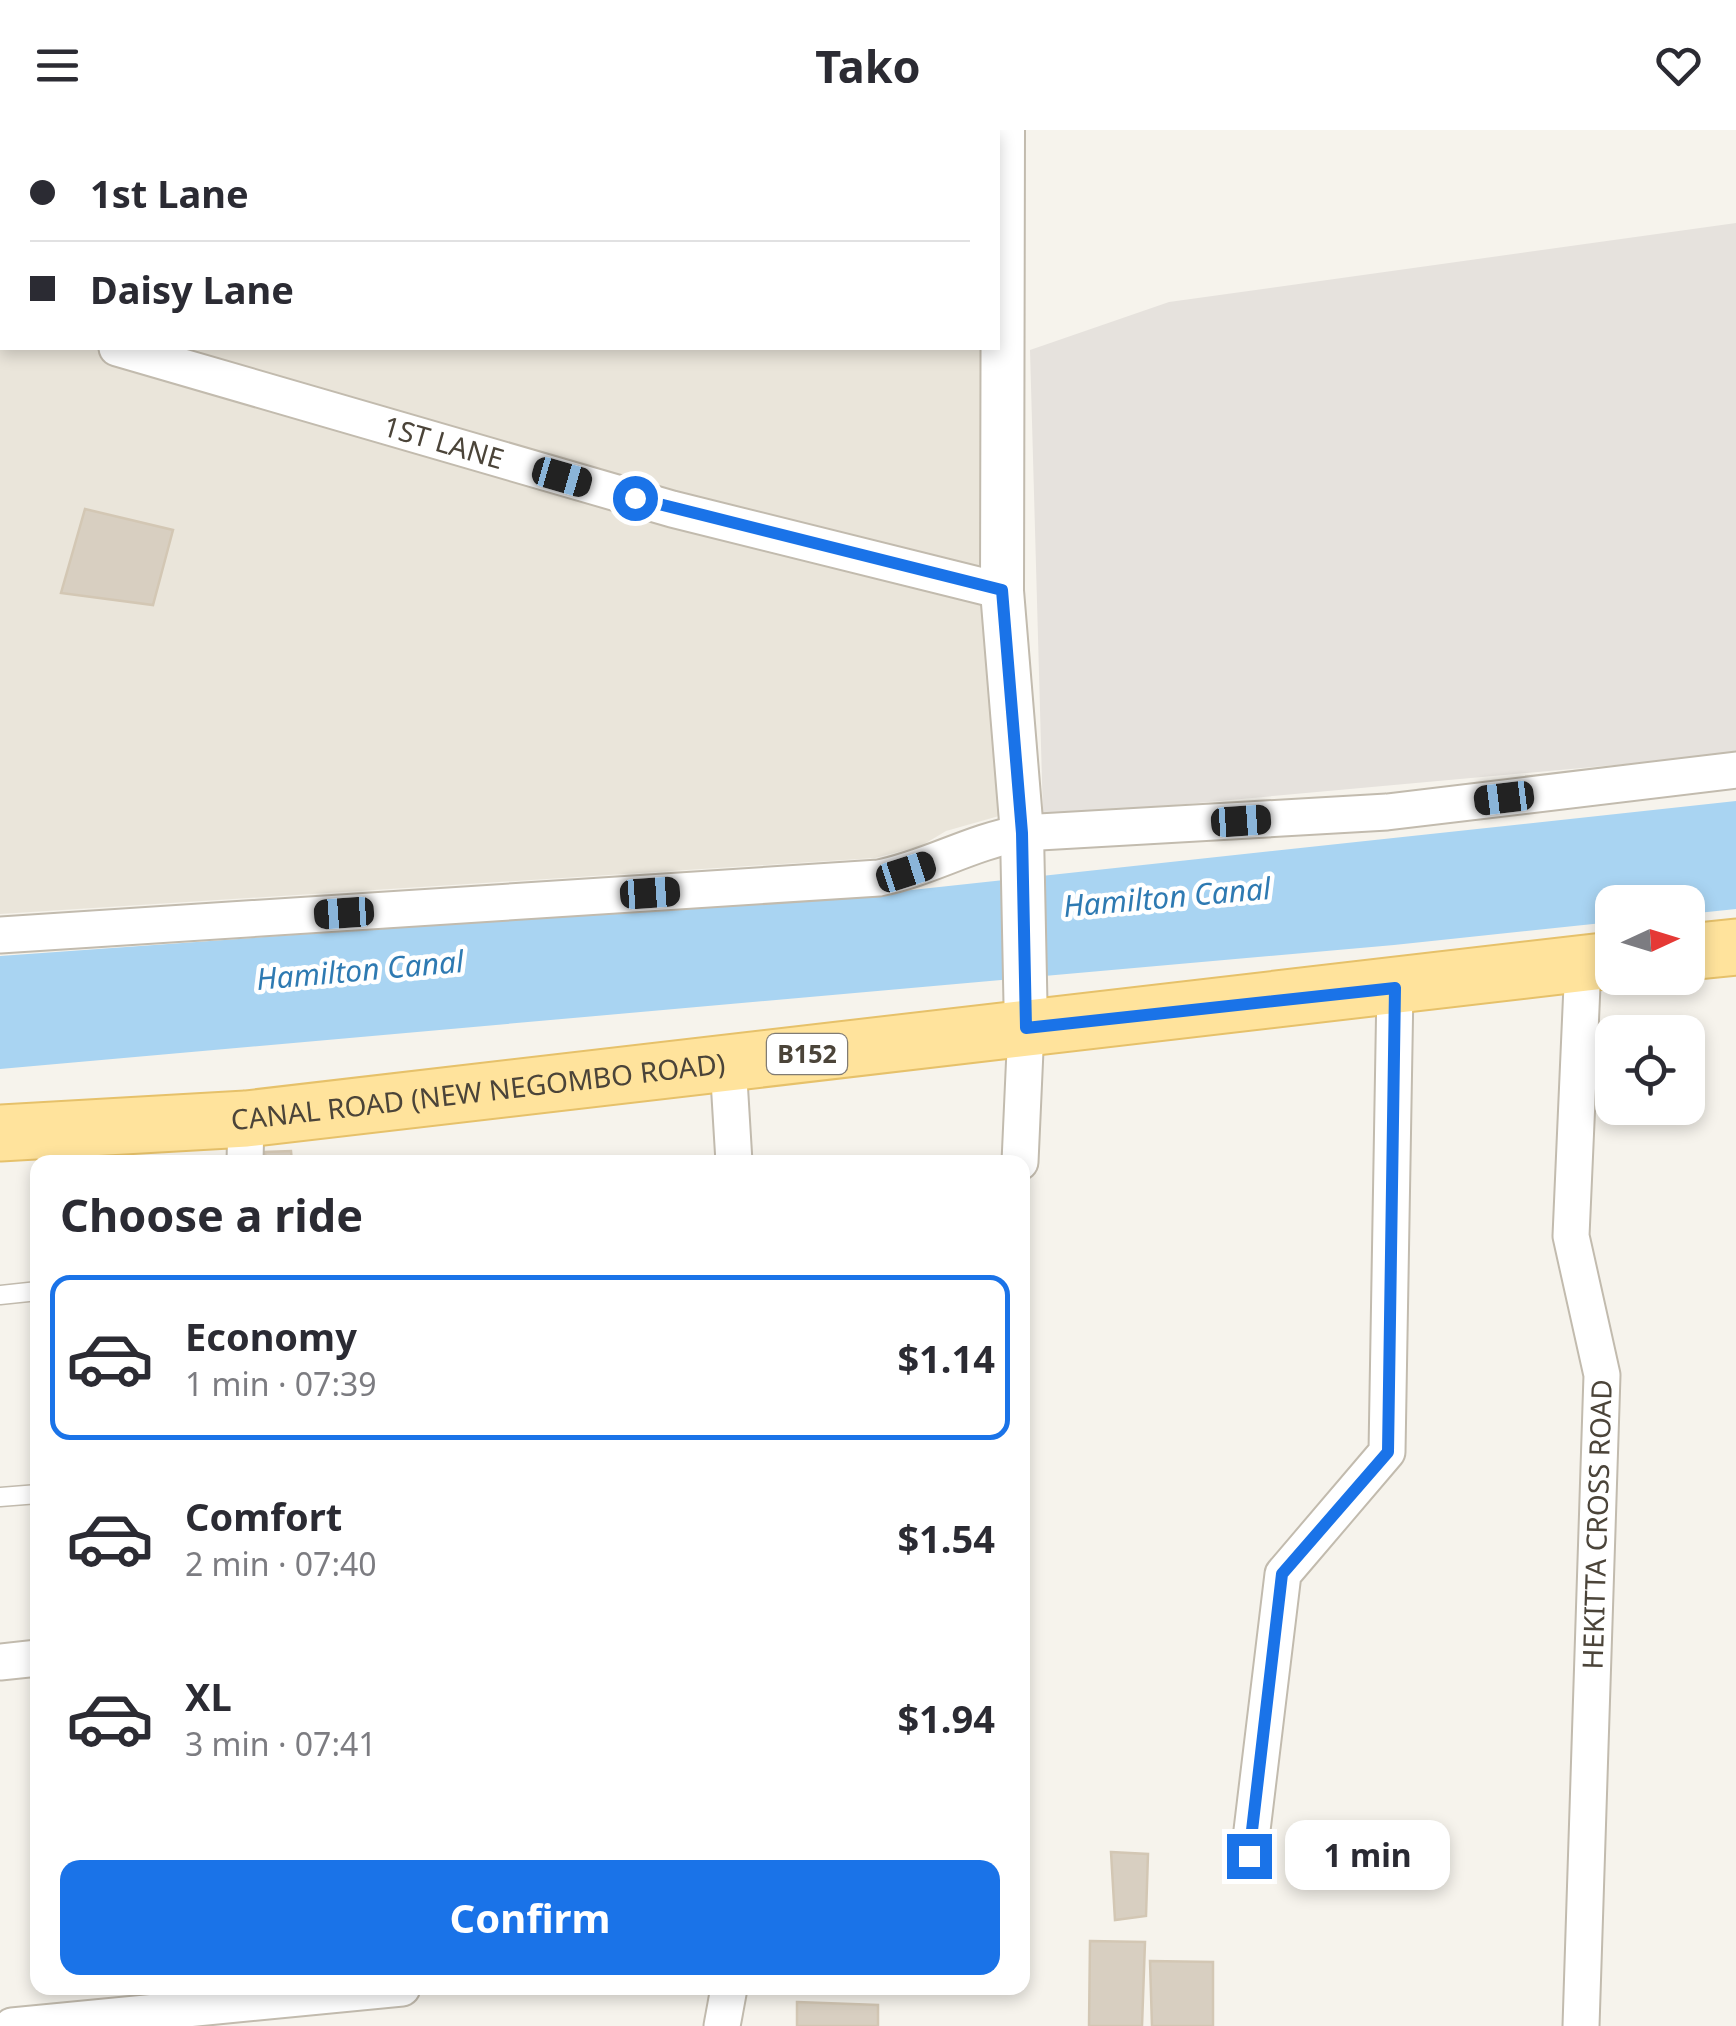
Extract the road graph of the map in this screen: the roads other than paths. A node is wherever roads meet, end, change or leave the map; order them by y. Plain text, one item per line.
1 (1003, 130) edge
2 (124, 350) edge
3 (1002, 590) junction
4 (1736, 770) edge
5 (1022, 833) junction
6 (0, 935) edge
7 (1736, 947) edge
8 (1705, 950) edge
9 (1595, 962) edge
10 (1395, 988) junction
11 (1595, 992) edge
12 (1026, 1028) junction
13 (728, 1063) junction
14 (0, 1134) edge
15 (245, 1141) edge
16 (734, 1155) edge
17 (1020, 1155) edge
18 (30, 1293) edge
19 (0, 1295) edge
20 (30, 1495) edge
21 (0, 1497) edge
22 (30, 1659) edge
23 (0, 1662) edge
24 (1249, 1856) dead end
25 (330, 1995) edge
26 (727, 1995) edge
27 (12, 2026) edge
28 (722, 2026) edge
29 (1581, 2026) edge

1 - 3 street
2 - 3 street, 1ST LANE
3 - 5 street
4 - 5 street
5 - 6 street
5 - 12 street
7 - 8 main road
9 - 10 main road, CANAL ROAD (NEW NEGOMBO ROAD) / B152
10 - 12 main road, CANAL ROAD (NEW NEGOMBO ROAD) / B152
10 - 24 street
11 - 29 street, HEKITTA CROSS ROAD
12 - 13 main road, CANAL ROAD (NEW NEGOMBO ROAD) / B152
12 - 17 street
13 - 15 main road, CANAL ROAD (NEW NEGOMBO ROAD) / B152
13 - 16 street
14 - 15 main road, CANAL ROAD (NEW NEGOMBO ROAD) / B152
18 - 19 lane
20 - 21 lane
22 - 23 street
25 - 27 street
26 - 28 street

